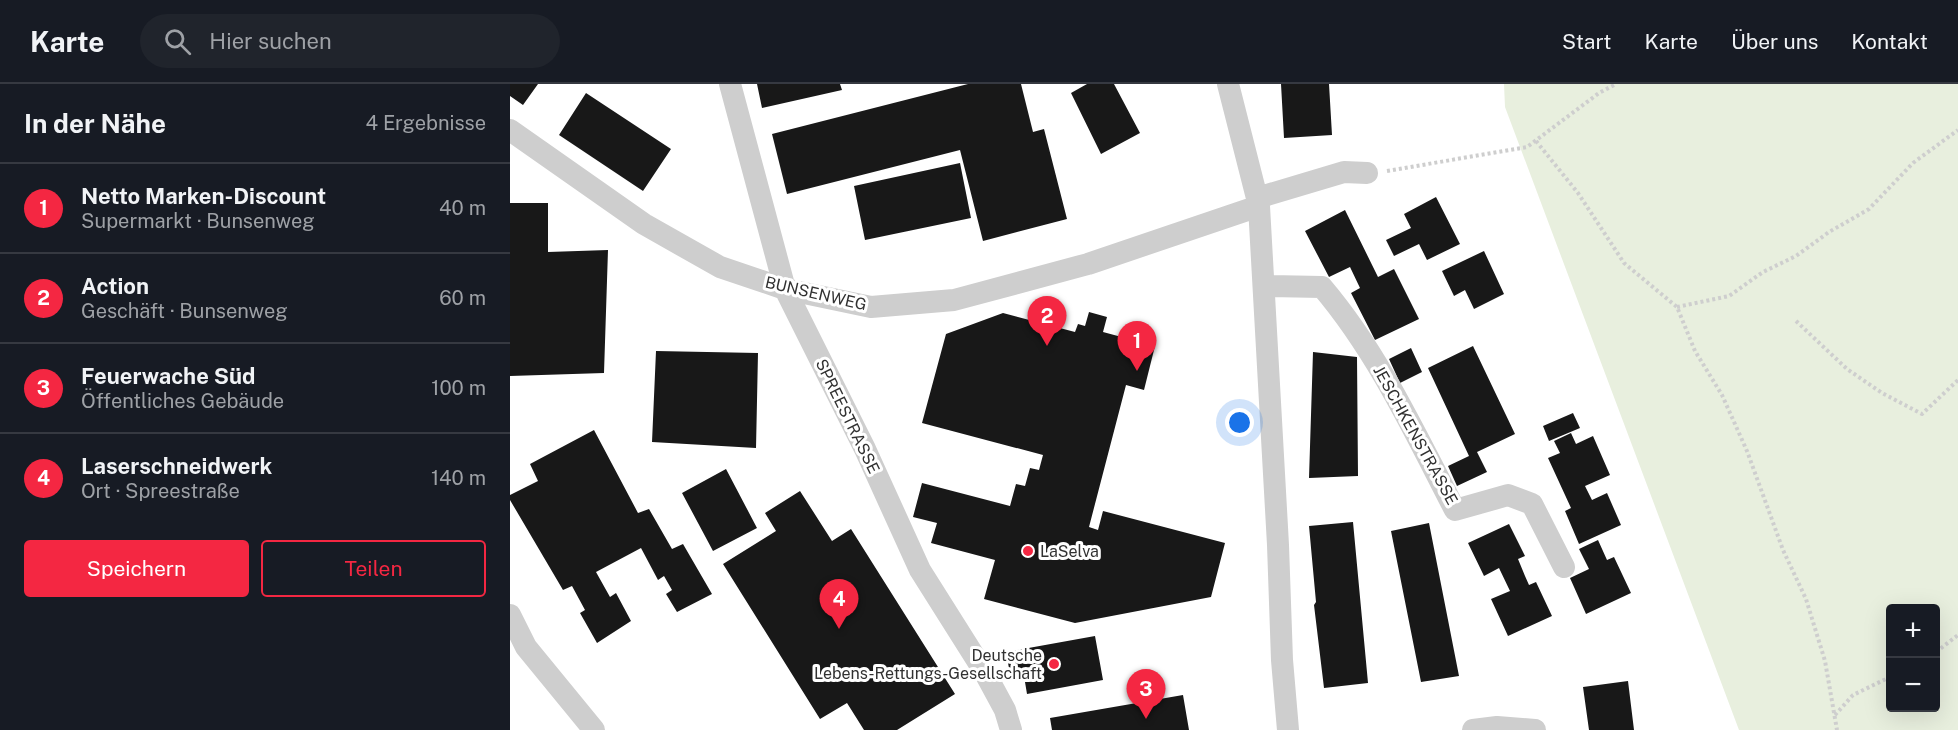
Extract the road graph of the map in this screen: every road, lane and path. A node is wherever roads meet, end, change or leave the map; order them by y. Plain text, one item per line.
1 (730, 84) edge
2 (1228, 84) edge
3 (1616, 84) edge
4 (510, 130) edge
5 (1958, 130) edge
6 (1536, 141) junction
7 (1367, 172) joint
8 (1258, 202) junction
9 (1264, 286) junction
10 (785, 289) junction
11 (1677, 308) junction
12 (1796, 321) dead end
13 (1958, 380) edge
14 (1564, 567) dead end
15 (510, 615) edge
16 (1958, 634) edge
17 (1940, 648) edge
18 (1886, 679) edge
19 (1834, 716) junction
20 (594, 730) edge
21 (1011, 730) edge
22 (1288, 730) edge
23 (1473, 730) edge
24 (1535, 730) edge
25 (1837, 730) edge

1 - 10 street, SPREESTRASSE
2 - 8 street
3 - 6 path
4 - 10 street, BUNSENWEG
5 - 11 path
6 - 7 path
6 - 11 path
7 - 8 street
8 - 9 street
8 - 10 street, BUNSENWEG
9 - 14 street, JESCHKENSTRASSE
9 - 22 street
10 - 21 street, SPREESTRASSE
11 - 19 path
12 - 13 path
15 - 20 street
16 - 17 path
18 - 19 path
19 - 25 path
23 - 24 street

